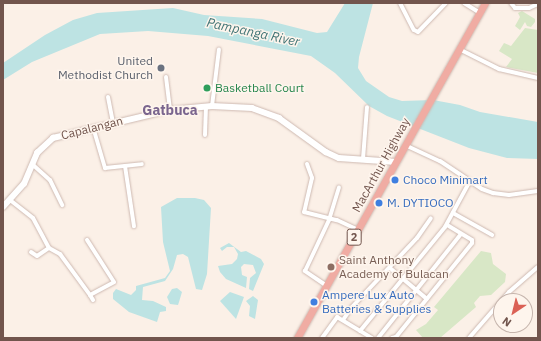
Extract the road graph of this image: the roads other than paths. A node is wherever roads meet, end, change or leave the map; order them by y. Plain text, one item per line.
1 (400, 3) edge
2 (446, 3) edge
3 (464, 3) edge
4 (485, 3) edge
5 (511, 3) edge
6 (538, 4) edge
7 (480, 13) junction
8 (219, 49) dead end
9 (458, 51) junction
10 (166, 77) dead end
11 (538, 78) edge
12 (108, 97) dead end
13 (209, 106) junction
14 (367, 107) dead end
15 (170, 110) junction
16 (113, 122) junction
17 (92, 127) junction
18 (205, 135) dead end
19 (405, 144) junction
20 (363, 159) junction
21 (396, 162) junction
22 (32, 164) junction
23 (142, 164) dead end
24 (307, 164) dead end
25 (125, 166) junction
26 (470, 181) junction
27 (339, 188) dead end
28 (538, 191) edge
29 (10, 200) junction
30 (62, 205) dead end
31 (3, 207) edge
32 (453, 213) junction
33 (431, 218) dead end
34 (329, 220) junction
35 (447, 225) junction
36 (134, 226) dead end
37 (358, 230) junction
38 (461, 234) junction
39 (492, 234) dead end
40 (88, 240) dead end
41 (49, 248) junction
42 (31, 252) dead end
43 (538, 267) edge
44 (390, 268) junction
45 (403, 279) junction
46 (327, 286) junction
47 (416, 290) junction
48 (90, 295) junction
49 (427, 298) junction
50 (94, 300) dead end
51 (342, 320) junction
52 (360, 331) junction
53 (297, 338) edge
54 (322, 338) edge
55 (372, 338) edge
56 (378, 338) edge
57 (392, 338) edge
58 (469, 338) edge

1 - 2 street
3 - 7 street
4 - 7 highway, MacArthur Highway / 2
5 - 6 street
7 - 9 highway, MacArthur Highway / 2
8 - 13 street
9 - 11 street
9 - 19 highway, MacArthur Highway / 2
10 - 15 street
12 - 16 street
13 - 15 street, Capalangan
13 - 18 street
13 - 20 street, Capalangan
14 - 20 street
15 - 16 street, Capalangan
16 - 17 street, Capalangan
17 - 22 street, Capalangan
17 - 25 street
19 - 21 highway, MacArthur Highway / 2
19 - 26 street
20 - 21 street, Capalangan
21 - 37 highway, MacArthur Highway / 2
22 - 29 street, Capalangan
22 - 30 street
23 - 25 street
24 - 34 street
25 - 36 street
26 - 28 street
26 - 32 street
27 - 34 street
29 - 31 street, Capalangan
29 - 41 street
32 - 35 street
32 - 39 street
33 - 44 street
34 - 37 street
34 - 46 street
35 - 38 street
35 - 45 street
37 - 46 highway, MacArthur Highway / 2
38 - 47 street
38 - 49 street
40 - 48 street
41 - 42 street
41 - 48 street
43 - 58 street
44 - 45 street
44 - 51 street
45 - 47 street
45 - 52 street
46 - 53 highway, MacArthur Highway / 2
47 - 49 street
47 - 56 street
48 - 50 street
49 - 57 street
51 - 52 street
51 - 54 street
52 - 55 street

